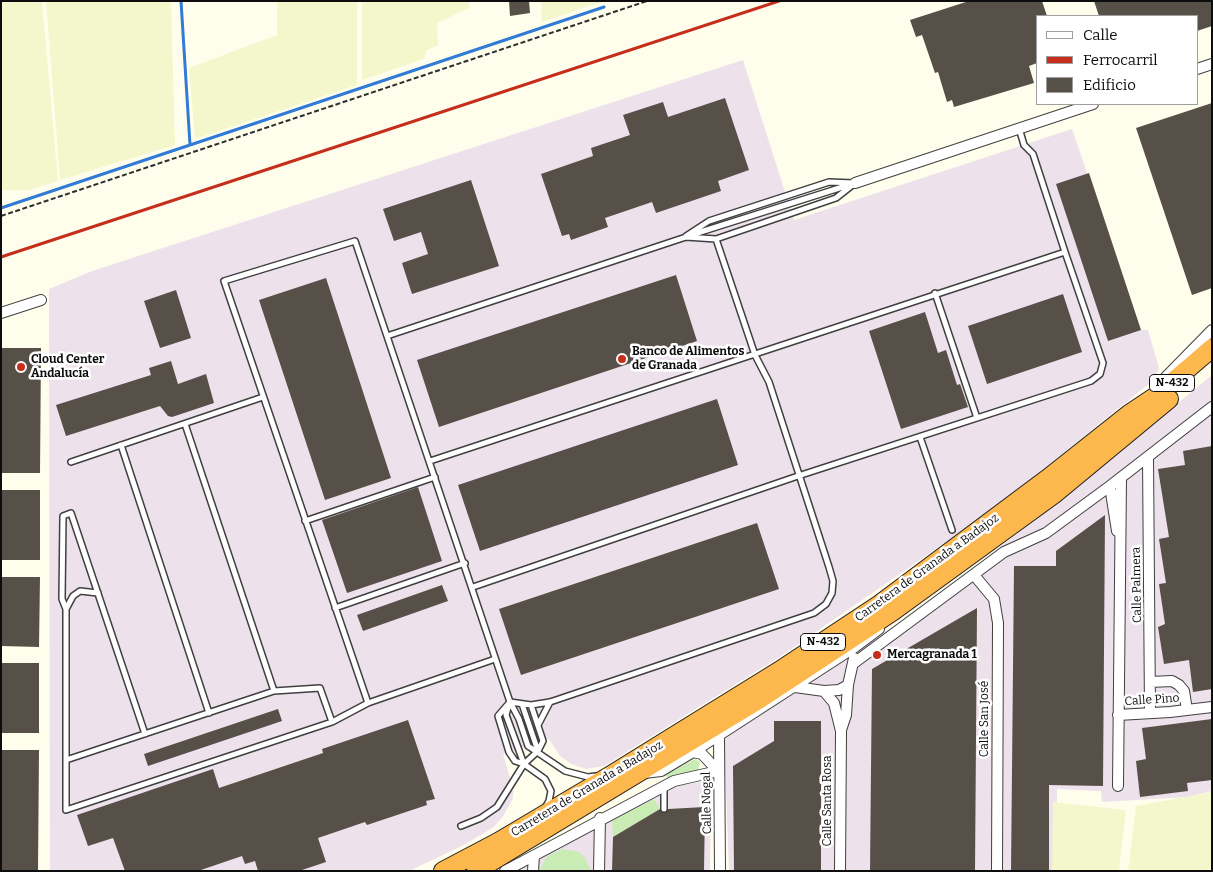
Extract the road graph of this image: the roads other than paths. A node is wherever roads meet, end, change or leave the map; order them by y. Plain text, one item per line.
1 (1212, 64) edge
2 (1198, 70) edge
3 (1090, 105) edge
4 (1019, 128) junction
5 (855, 183) junction
6 (686, 237) junction
7 (716, 239) junction
8 (1065, 252) junction
9 (935, 293) junction
10 (41, 300) dead end
11 (1, 313) edge
12 (1212, 330) edge
13 (387, 336) junction
14 (1212, 348) edge
15 (755, 355) junction
16 (1212, 361) edge
17 (263, 397) junction
18 (1212, 407) edge
19 (1129, 414) junction
20 (977, 418) junction
21 (185, 424) junction
22 (920, 437) junction
23 (120, 445) junction
24 (1148, 457) junction
25 (430, 461) junction
26 (71, 462) dead end
27 (798, 476) junction
28 (435, 477) junction
29 (1121, 478) junction
30 (1110, 486) junction
31 (305, 521) junction
32 (952, 530) dead end
33 (1120, 542) junction
34 (465, 563) junction
35 (974, 575) junction
36 (473, 587) junction
37 (98, 593) junction
38 (66, 608) junction
39 (335, 608) junction
40 (892, 612) junction
41 (855, 647) junction
42 (495, 659) junction
43 (854, 663) junction
44 (1150, 682) junction
45 (848, 685) junction
46 (796, 687) junction
47 (274, 691) junction
48 (824, 691) junction
49 (510, 702) junction
50 (550, 702) junction
51 (368, 703) junction
52 (522, 704) junction
53 (530, 705) junction
54 (1212, 707) edge
55 (1187, 710) junction
56 (1150, 712) junction
57 (209, 713) junction
58 (1118, 714) junction
59 (332, 722) junction
60 (538, 725) junction
61 (841, 731) junction
62 (145, 734) junction
63 (719, 735) junction
64 (538, 751) junction
65 (693, 752) junction
66 (66, 760) junction
67 (524, 764) junction
68 (718, 771) junction
69 (640, 774) junction
70 (611, 775) junction
71 (664, 786) junction
72 (1118, 786) dead end
73 (664, 809) dead end
74 (600, 818) junction
75 (532, 822) junction
76 (461, 826) dead end
77 (534, 856) junction
78 (444, 871) edge
79 (476, 871) edge
80 (505, 871) edge
81 (533, 871) edge
82 (599, 871) edge
83 (720, 871) edge
84 (840, 871) edge
85 (997, 871) edge

1 - 2 street
3 - 4 street
4 - 5 street
4 - 8 lane
5 - 6 lane
5 - 6 lane
5 - 7 lane
6 - 7 lane
6 - 13 lane
7 - 15 lane
8 - 9 lane
8 - 20 lane
9 - 15 lane
9 - 20 lane
10 - 11 street
12 - 19 street
13 - 17 lane
13 - 25 lane
14 - 19 highway, Carretera de Granada a Badajoz / N-432
15 - 25 lane
15 - 27 lane
16 - 40 highway, Carretera de Granada a Badajoz / N-432
17 - 21 lane
17 - 31 lane
18 - 24 street
19 - 70 highway, Carretera de Granada a Badajoz / N-432
20 - 22 lane
21 - 23 lane
21 - 47 lane
22 - 27 lane
22 - 32 lane
23 - 26 lane
23 - 57 lane
24 - 29 street
24 - 44 street, Calle Palmera
25 - 28 lane
27 - 36 lane
27 - 50 lane
28 - 31 lane
28 - 34 lane
29 - 30 street
29 - 33 street, Calle Palmera
30 - 33 street, Calle Palmera
30 - 35 street
31 - 39 lane
33 - 58 street, Calle Palmera
34 - 36 lane
34 - 39 lane
35 - 43 street
35 - 85 street, Calle San José
36 - 42 lane
37 - 38 lane
37 - 38 lane
37 - 62 lane
38 - 66 lane
39 - 51 lane
40 - 41 street
40 - 69 highway, Carretera de Granada a Badajoz / N-432
41 - 43 street, Calle Santa Rosa
41 - 46 street
42 - 49 lane
42 - 51 lane
43 - 45 street, Calle Santa Rosa
44 - 55 street, Calle Pino
44 - 56 street, Calle Palmera
45 - 48 street
45 - 61 street, Calle Santa Rosa
46 - 48 street
46 - 63 street
47 - 57 lane
47 - 59 lane
48 - 61 street, Calle Santa Rosa
49 - 52 lane
49 - 64 lane
49 - 67 lane
49 - 67 lane
50 - 53 lane
50 - 60 lane
51 - 59 lane
52 - 53 lane
52 - 64 lane
53 - 60 lane
54 - 55 street, Calle Pino
55 - 56 street, Calle Pino
56 - 58 street, Calle Pino
57 - 62 lane
58 - 72 street, Calle Palmera
59 - 66 lane
60 - 64 lane
61 - 84 street, Calle Santa Rosa
62 - 66 lane
63 - 65 street
63 - 68 street, Calle Nogal
64 - 67 lane
64 - 70 lane
65 - 68 street
65 - 69 street
67 - 75 lane
67 - 76 lane
68 - 71 street
68 - 83 street, Calle Nogal
69 - 79 highway, Carretera de Granada a Badajoz / N-432
70 - 75 highway, Carretera de Granada a Badajoz / N-432
71 - 73 lane
71 - 74 street
74 - 77 street
74 - 82 street
75 - 78 highway, Carretera de Granada a Badajoz / N-432
77 - 80 street
77 - 81 street

